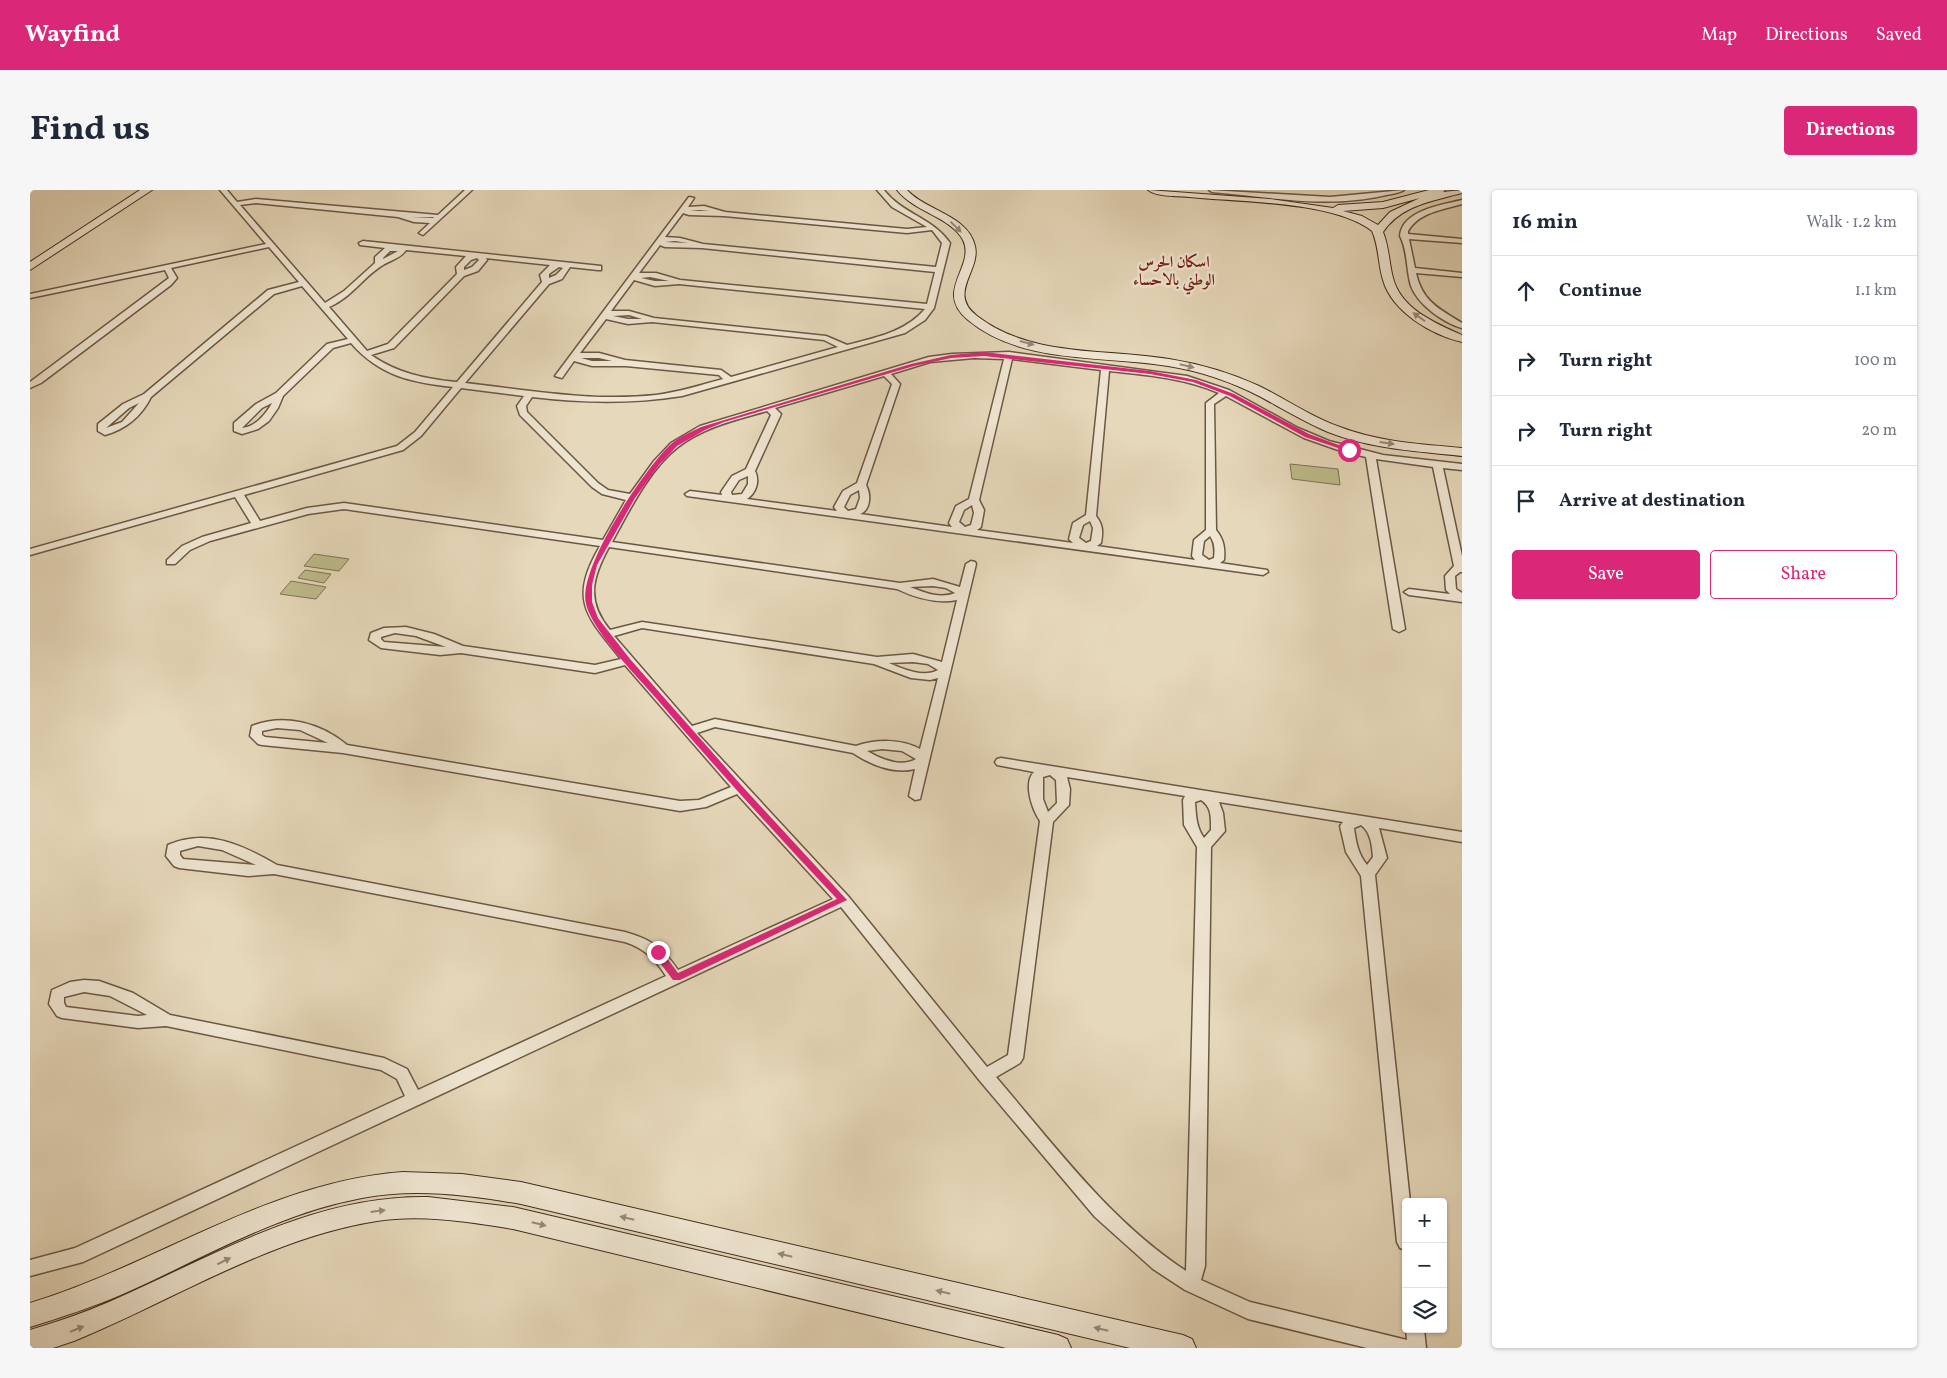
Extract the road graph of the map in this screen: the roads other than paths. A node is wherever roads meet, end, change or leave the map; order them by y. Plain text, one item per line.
1 (136, 190) edge
2 (147, 190) edge
3 (223, 190) edge
4 (465, 190) edge
5 (880, 190) edge
6 (902, 190) edge
7 (1153, 190) edge
8 (1212, 190) edge
9 (1315, 190) edge
10 (1400, 190) edge
11 (1462, 190) edge
12 (1233, 191) edge
13 (1437, 193) edge
14 (691, 198) dead end
15 (1462, 202) edge
16 (1315, 203) junction
17 (235, 204) junction
18 (1453, 205) junction
19 (1462, 208) edge
20 (683, 210) junction
21 (934, 212) junction
22 (916, 217) junction
23 (438, 219) junction
24 (934, 228) junction
25 (1378, 232) junction
26 (423, 233) dead end
27 (1404, 236) junction
28 (659, 241) junction
29 (1462, 241) edge
30 (362, 243) dead end
31 (270, 245) junction
32 (398, 247) junction
33 (479, 255) junction
34 (30, 260) edge
35 (562, 264) junction
36 (30, 267) edge
37 (167, 267) junction
38 (598, 268) dead end
39 (940, 270) junction
40 (1412, 270) junction
41 (461, 274) junction
42 (1462, 275) edge
43 (632, 277) junction
44 (546, 282) junction
45 (303, 283) junction
46 (30, 296) edge
47 (324, 306) junction
48 (930, 307) junction
49 (1462, 314) edge
50 (605, 315) junction
51 (1446, 317) junction
52 (1462, 326) edge
53 (1461, 338) edge
54 (352, 340) junction
55 (846, 348) junction
56 (364, 354) junction
57 (1009, 355) junction
58 (573, 357) junction
59 (1105, 368) junction
60 (886, 373) junction
61 (559, 376) dead end
62 (730, 380) junction
63 (34, 383) edge
64 (460, 385) junction
65 (1226, 392) junction
66 (30, 393) edge
67 (530, 394) junction
68 (279, 395) junction
69 (147, 396) junction
70 (1277, 402) junction
71 (768, 407) junction
72 (1258, 409) junction
73 (1462, 452) edge
74 (1371, 456) junction
75 (1437, 464) junction
76 (1462, 466) edge
77 (750, 471) junction
78 (861, 485) junction
79 (238, 494) junction
80 (690, 494) dead end
81 (632, 498) junction
82 (733, 500) junction
83 (974, 500) junction
84 (846, 515) junction
85 (1091, 516) junction
86 (257, 524) junction
87 (963, 531) junction
88 (1211, 531) junction
89 (607, 543) junction
90 (1084, 547) junction
91 (30, 552) edge
92 (171, 562) dead end
93 (971, 564) dead end
94 (1207, 564) junction
95 (1460, 567) edge
96 (1264, 572) dead end
97 (1409, 592) dead end
98 (964, 594) junction
99 (1462, 599) edge
100 (1399, 629) dead end
101 (606, 635) junction
102 (461, 649) junction
103 (628, 661) junction
104 (945, 670) junction
105 (689, 731) junction
106 (343, 749) junction
107 (857, 750) junction
108 (924, 760) junction
109 (1000, 762) dead end
110 (1051, 770) junction
111 (739, 788) junction
112 (1201, 794) junction
113 (915, 796) dead end
114 (1047, 820) junction
115 (1360, 821) junction
116 (1462, 837) edge
117 (1204, 846) junction
118 (274, 869) junction
119 (1368, 874) junction
120 (843, 900) junction
121 (676, 978) junction
122 (166, 1020) junction
123 (985, 1076) junction
124 (415, 1099) junction
125 (1402, 1203) edge
126 (30, 1268) edge
127 (1191, 1284) junction
128 (30, 1315) edge
129 (1415, 1333) edge
130 (30, 1343) edge
131 (1058, 1348) edge
132 (1183, 1348) edge
133 (1404, 1348) edge
134 (1417, 1348) edge

1 - 34 main road
2 - 36 main road
3 - 17 street
4 - 23 street
5 - 22 street
6 - 21 main road
7 - 16 main road
8 - 12 street
9 - 16 street
10 - 16 street
11 - 13 main road
12 - 16 street
13 - 16 main road
13 - 25 main road
14 - 20 street
15 - 18 street
16 - 25 main road
17 - 23 street
17 - 31 street
18 - 19 street
18 - 27 street
20 - 24 street
20 - 28 street
21 - 22 street
21 -> 70 main road
22 - 24 street
23 - 26 street
24 - 39 street
53 -> 25 main road
27 - 29 street
27 - 40 street
28 - 39 street
28 - 43 street
30 - 32 street
31 - 37 street
31 - 45 street
32 - 33 street
32 - 47 street
33 - 35 street
33 - 41 street
33 - 41 street
35 - 38 street
35 - 44 street
35 - 44 street
37 - 46 street
37 - 63 street
39 - 48 street
40 - 42 street
40 - 51 street
41 - 56 street
43 - 48 street
43 - 50 street
44 - 64 street
45 - 47 street
45 - 69 street
47 - 54 street
48 - 55 street
49 - 51 street
50 - 55 street
50 - 58 street
51 - 52 street
54 - 56 street
54 - 68 street
55 - 62 street
56 - 64 street
57 - 59 street
57 - 60 street
57 - 83 street
58 - 61 street
58 - 62 street
59 - 65 street
59 - 85 street
60 - 71 street
60 - 78 street
62 - 67 street
63 - 66 street
64 - 67 street
64 - 79 street
65 - 72 street
65 - 88 street
67 - 81 street
68 - 68 street
69 - 69 street
70 - 72 street
70 -> 73 main road
71 - 77 street
71 - 81 street
72 - 74 street
74 - 75 street
74 - 100 street
75 - 76 street
75 - 95 street
77 - 82 street
77 - 82 street
78 - 84 street
78 - 84 street
79 - 86 street
79 - 91 street
80 - 82 street
81 - 89 street
82 - 84 street
83 - 87 street
83 - 87 street
84 - 87 street
85 - 90 street
85 - 90 street
86 - 89 street
86 - 92 street
87 - 90 street
88 - 94 street
88 - 94 street
89 - 98 street
89 - 101 street
90 - 94 street
93 - 98 street
94 - 96 street
95 - 99 street
97 - 99 street
98 - 104 street
101 - 103 street
101 - 104 street
102 - 102 street
102 - 103 street
103 - 105 street
104 - 108 street
105 - 107 street
105 - 111 street
106 - 106 street
106 - 111 street
107 - 108 street
107 - 108 street
108 - 113 street
109 - 110 street
110 - 112 street
110 - 114 street
110 - 114 street
111 - 120 street
112 - 115 street
112 - 117 street
112 - 117 street
114 - 123 street
115 - 116 street
115 - 119 street
115 - 119 street
117 - 127 street
118 - 118 street
118 - 121 street
119 - 125 street
120 - 121 street
120 - 123 street
121 - 124 street
122 - 122 street
122 - 124 street
123 - 127 street
124 - 126 street
127 - 133 street
132 -> 128 main road
129 - 134 street
130 -> 131 main road

